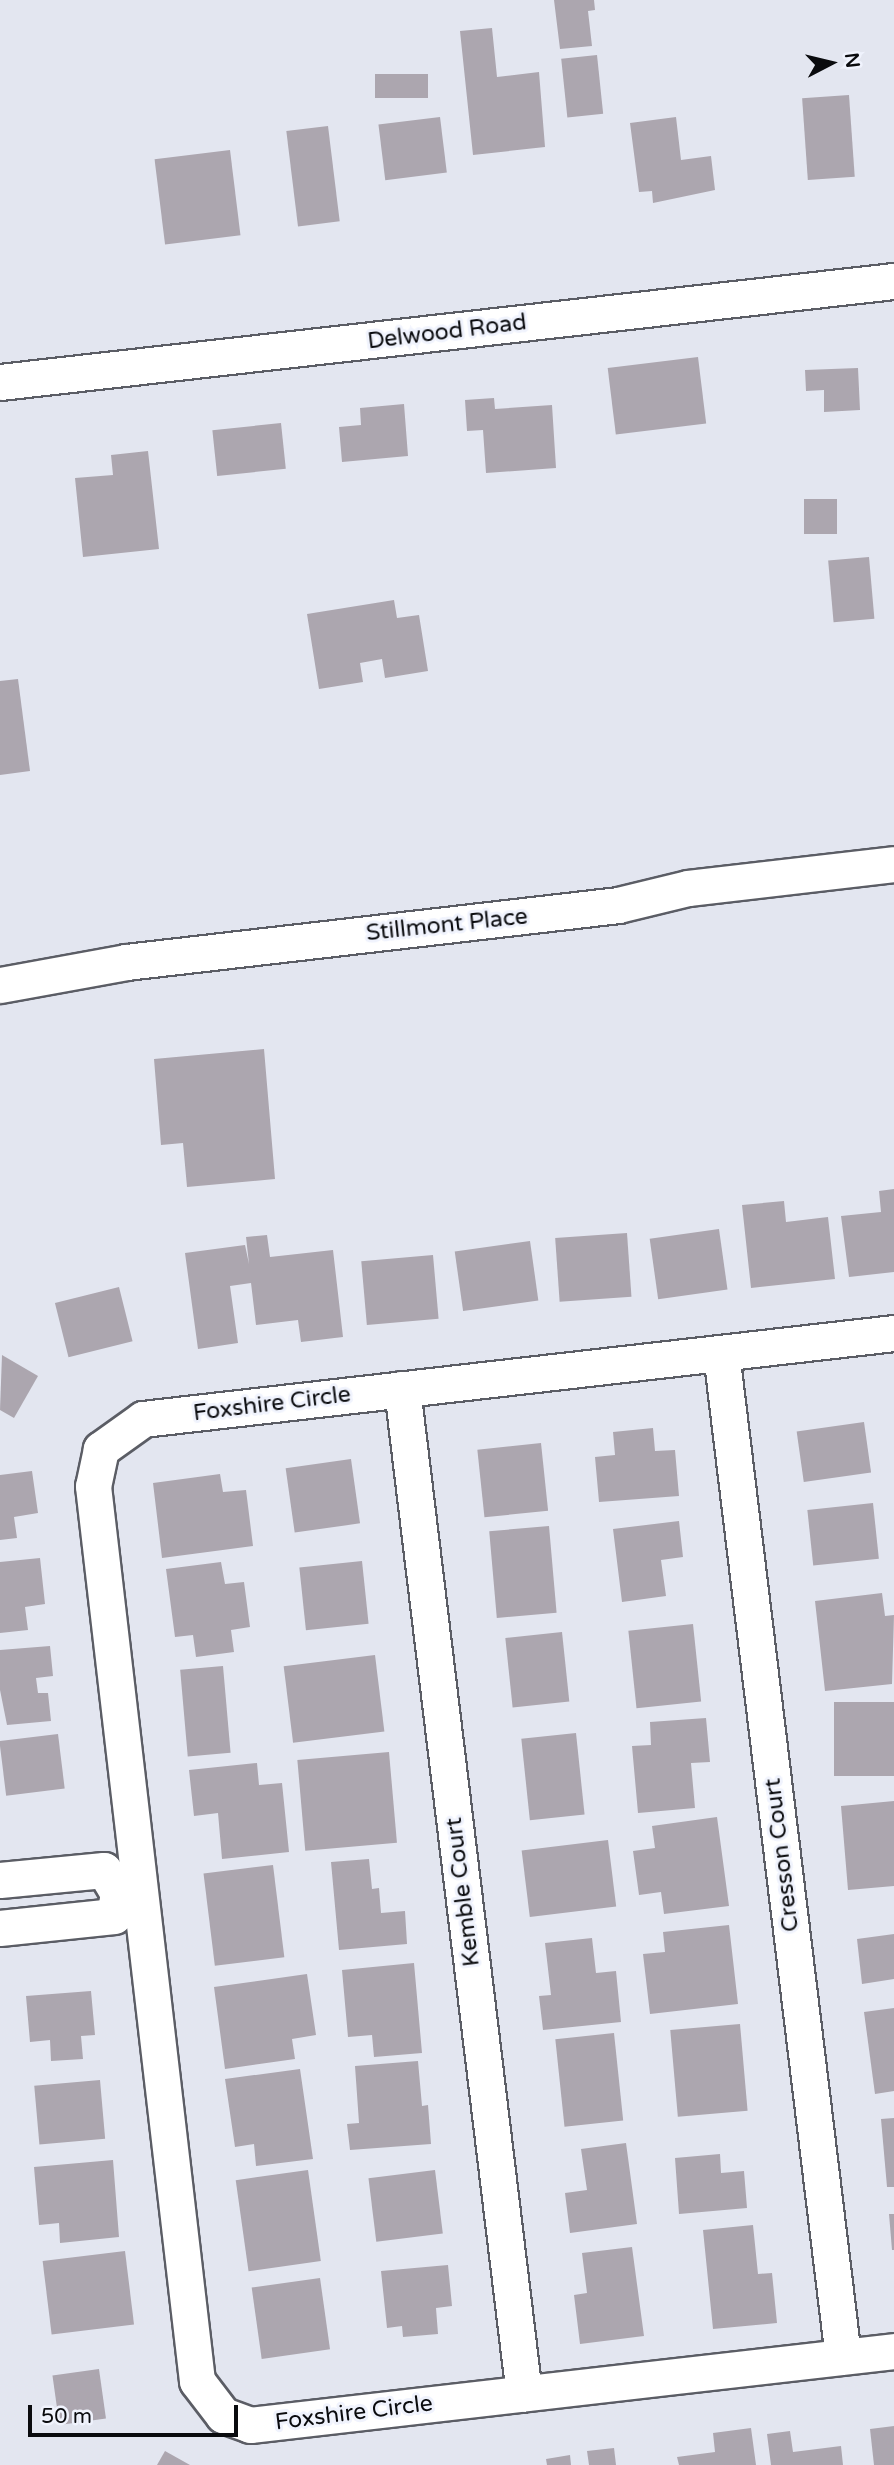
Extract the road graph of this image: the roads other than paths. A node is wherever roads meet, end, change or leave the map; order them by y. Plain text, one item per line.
1 (894, 281) edge
2 (0, 382) edge
3 (894, 864) edge
4 (0, 985) edge
5 (894, 1333) edge
6 (721, 1353) junction
7 (402, 1389) junction
8 (0, 1880) edge
9 (130, 1892) junction
10 (0, 1928) edge
11 (894, 2351) edge
12 (843, 2357) junction
13 (524, 2394) junction

1 - 2 street, Delwood Road
3 - 4 street, Stillmont Place
5 - 6 street, Foxshire Circle
6 - 7 street, Foxshire Circle
6 - 12 street, Cresson Court
7 - 9 street, Foxshire Circle
7 - 13 street, Kemble Court
8 - 9 street
9 - 10 street
9 - 13 street, Foxshire Circle
11 - 12 street, Foxshire Circle
12 - 13 street, Foxshire Circle

